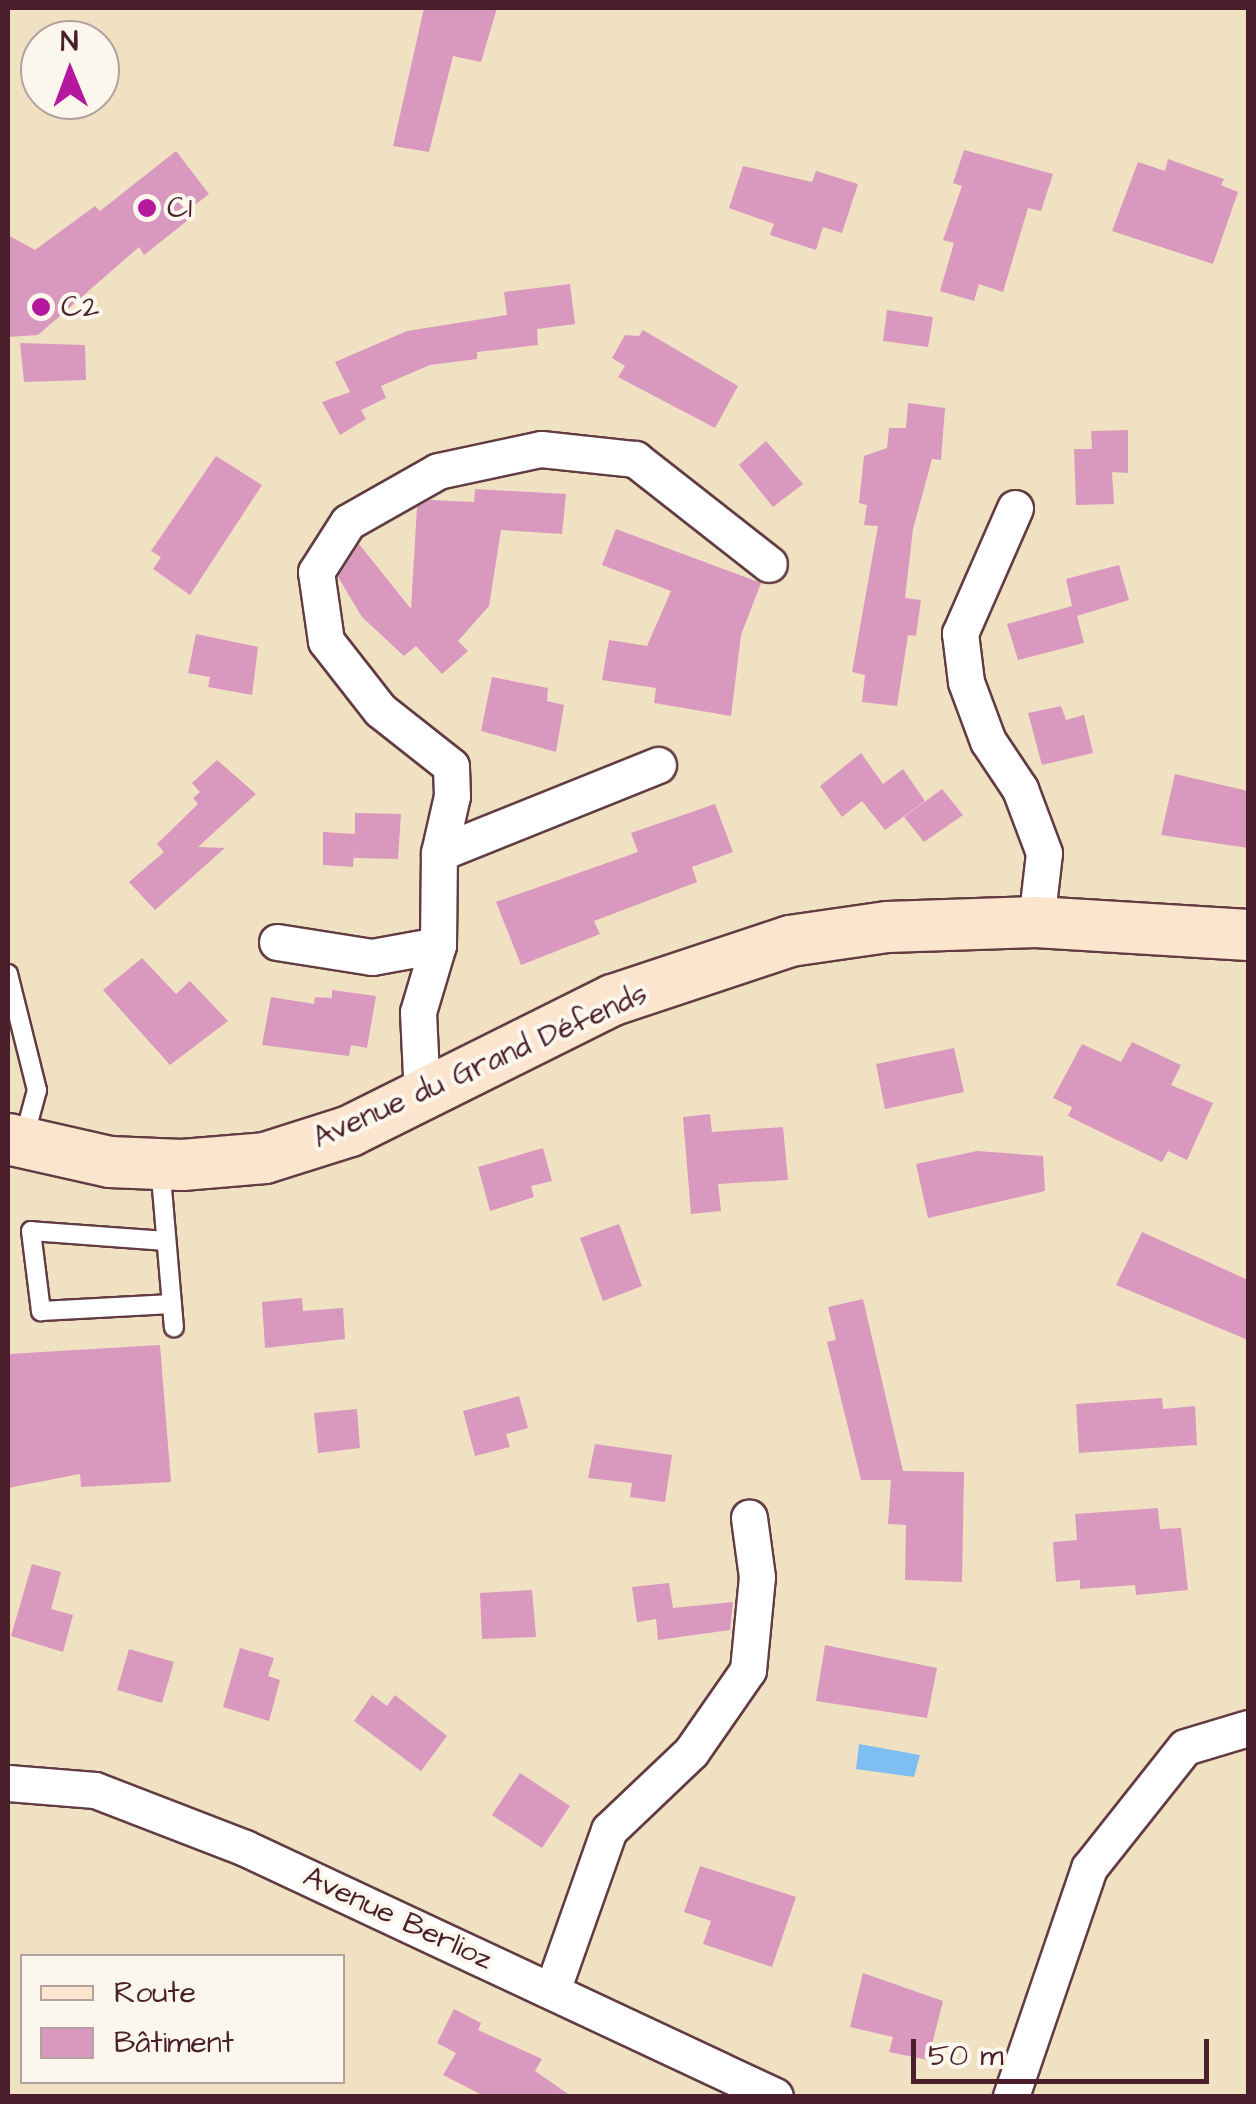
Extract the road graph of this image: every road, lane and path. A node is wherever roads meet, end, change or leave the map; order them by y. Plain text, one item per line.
1 (1016, 508) dead end
2 (769, 564) dead end
3 (658, 764) dead end
4 (439, 853) junction
5 (1036, 922) junction
6 (1248, 935) edge
7 (277, 942) dead end
8 (438, 945) junction
9 (8, 974) edge
10 (422, 1097) junction
11 (15, 1142) edge
12 (160, 1164) junction
13 (166, 1241) junction
14 (172, 1304) junction
15 (174, 1328) dead end
16 (749, 1518) dead end
17 (1248, 1728) edge
18 (8, 1783) edge
19 (553, 1988) junction
20 (775, 2096) edge
21 (1011, 2096) edge

1 - 5 street
2 - 4 street
3 - 4 street
4 - 8 street
5 - 6 street, Avenue du Grand Défends
5 - 10 street, Avenue du Grand Défends
7 - 8 street
8 - 10 street
9 - 11 lane
10 - 12 street, Avenue du Grand Défends
11 - 12 street, Avenue du Grand Défends
12 - 13 lane
13 - 14 lane
13 - 14 lane
14 - 15 lane
16 - 19 street
17 - 21 street
18 - 19 street, Avenue Berlioz
19 - 20 street, Avenue Berlioz

